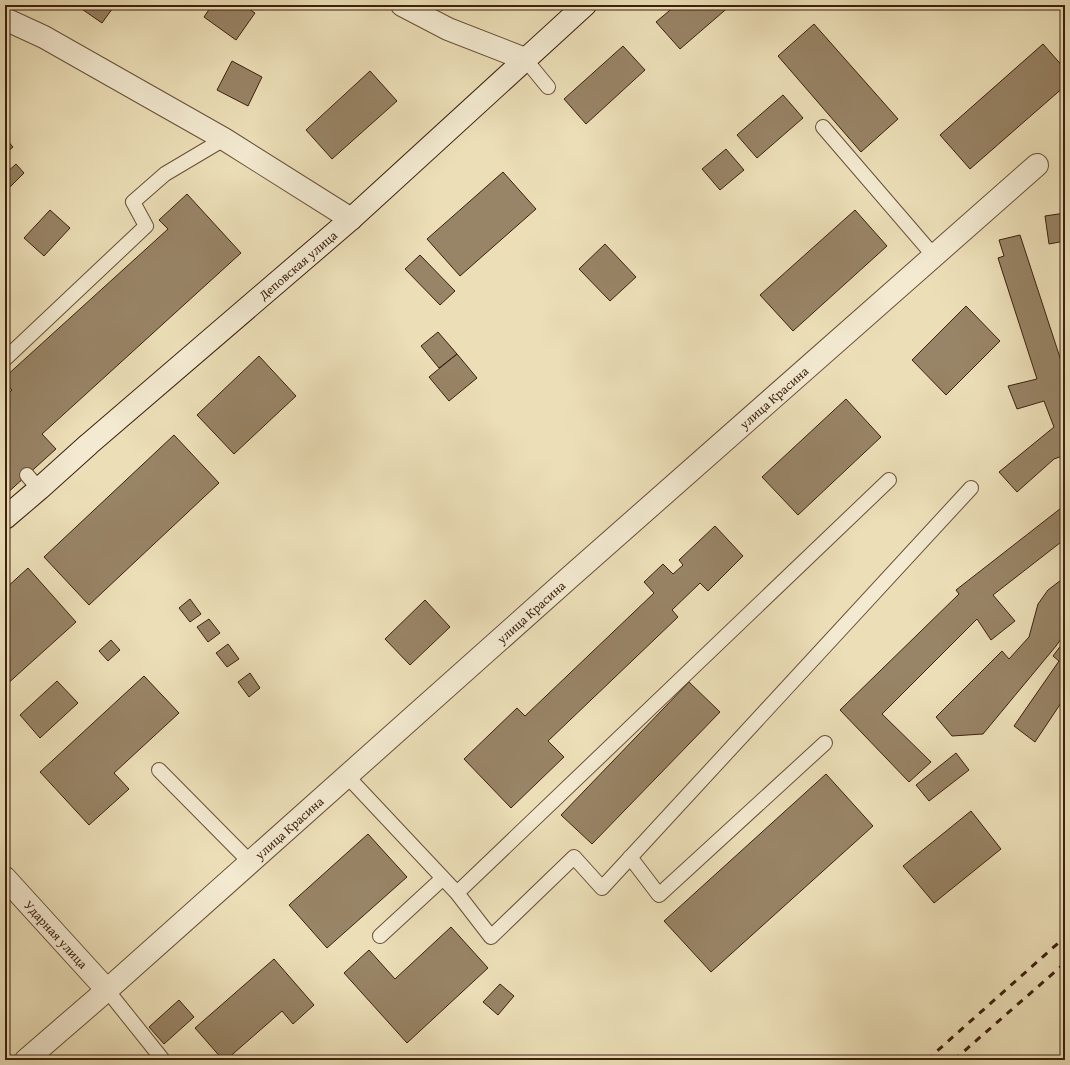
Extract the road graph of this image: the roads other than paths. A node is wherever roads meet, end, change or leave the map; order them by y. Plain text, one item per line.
1 (402, 5) edge
2 (585, 5) edge
3 (5, 19) edge
4 (525, 59) junction
5 (548, 87) dead end
6 (823, 127) dead end
7 (224, 139) junction
8 (1037, 164) dead end
9 (352, 219) junction
10 (934, 256) junction
11 (5, 359) edge
12 (889, 480) dead end
13 (971, 488) dead end
14 (5, 518) edge
15 (825, 743) dead end
16 (159, 770) dead end
17 (347, 776) junction
18 (630, 857) junction
19 (250, 862) junction
20 (5, 878) edge
21 (443, 878) junction
22 (457, 893) junction
23 (380, 936) dead end
24 (107, 990) junction
25 (26, 1060) edge
26 (163, 1060) edge

1 - 4 street
2 - 4 street, Деповская улица
3 - 7 street
4 - 5 lane
4 - 9 street, Деповская улица
6 - 10 lane
7 - 9 street
7 - 11 lane
8 - 10 street, улица Красина
9 - 14 street, Деповская улица
10 - 17 street, улица Красина
12 - 22 lane
13 - 18 lane
15 - 18 lane
16 - 19 lane
17 - 19 street, улица Красина
17 - 21 lane
18 - 22 lane
19 - 24 street, улица Красина
20 - 24 street, Ударная улица
21 - 22 lane
21 - 23 lane
24 - 25 street, улица Красина
24 - 26 lane

